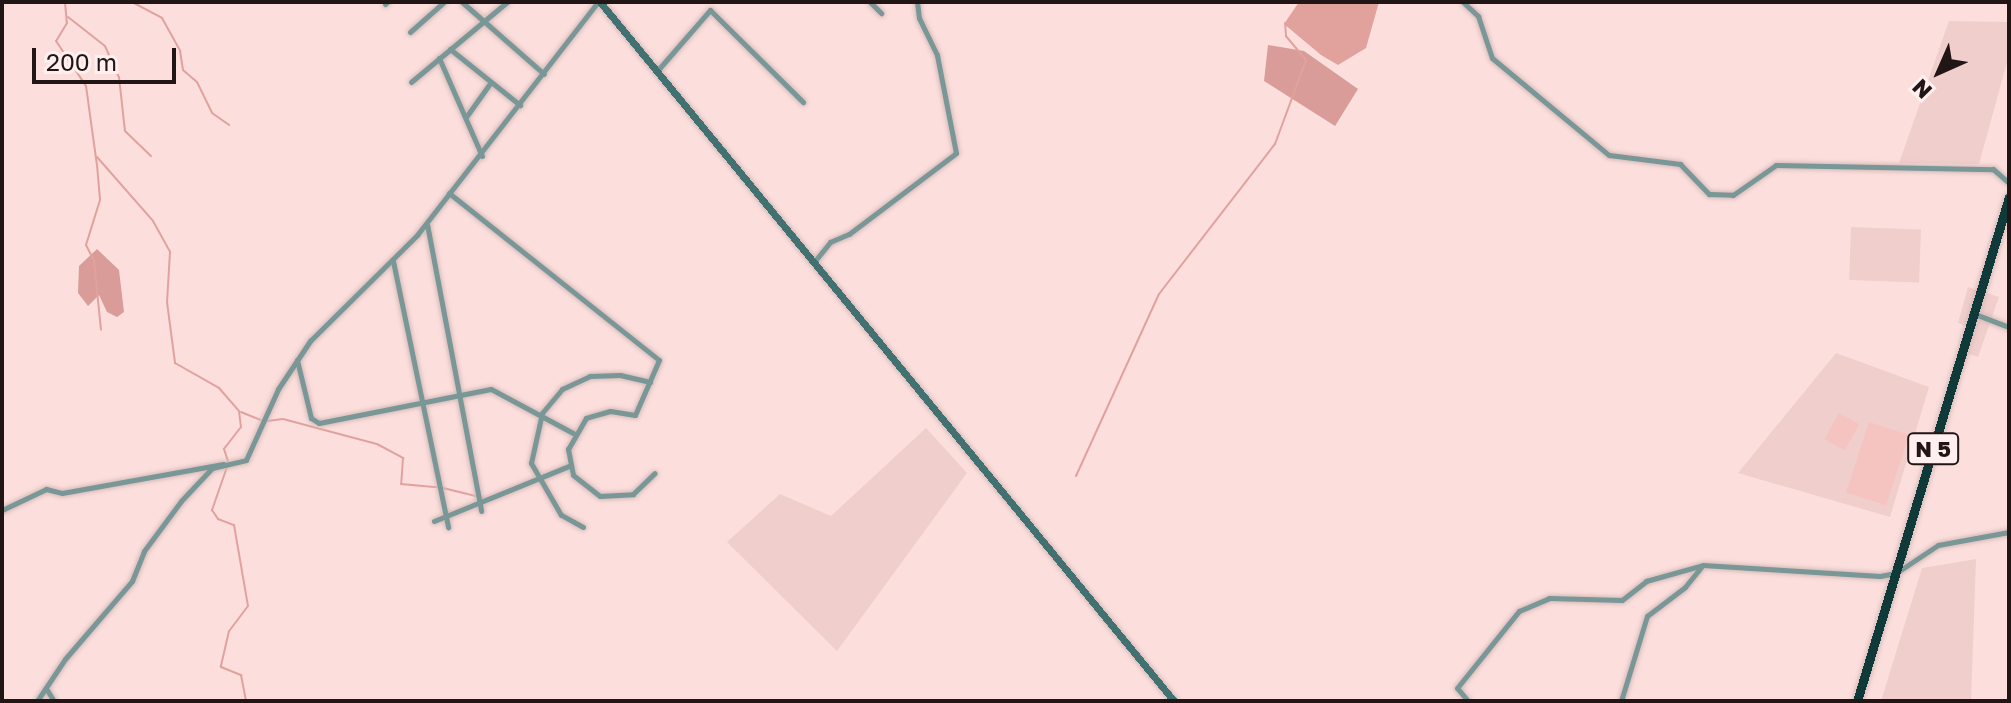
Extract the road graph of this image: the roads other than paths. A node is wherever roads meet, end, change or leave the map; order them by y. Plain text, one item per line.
1 (444, 2) edge
2 (462, 2) edge
3 (507, 2) edge
4 (599, 2) edge
5 (870, 2) edge
6 (917, 2) edge
7 (1463, 2) edge
8 (881, 13) dead end
9 (481, 24) junction
10 (410, 32) dead end
11 (450, 49) junction
12 (439, 58) junction
13 (656, 72) junction
14 (544, 74) junction
15 (411, 82) dead end
16 (491, 82) junction
17 (803, 102) dead end
18 (520, 105) junction
19 (465, 118) junction
20 (482, 156) junction
21 (2009, 183) edge
22 (449, 193) junction
23 (2009, 197) edge
24 (427, 223) junction
25 (392, 260) junction
26 (814, 262) junction
27 (1974, 314) junction
28 (2009, 327) edge
29 (297, 360) junction
30 (650, 382) junction
31 (459, 395) junction
32 (422, 402) junction
33 (542, 413) junction
34 (573, 433) junction
35 (224, 464) junction
36 (569, 466) junction
37 (655, 473) dead end
38 (537, 479) junction
39 (480, 502) junction
40 (2, 510) edge
41 (481, 511) dead end
42 (446, 517) junction
43 (434, 521) dead end
44 (448, 527) dead end
45 (583, 527) dead end
46 (2009, 532) edge
47 (1703, 565) junction
48 (1896, 573) junction
49 (47, 690) junction
50 (37, 701) edge
51 (54, 701) edge
52 (1174, 701) edge
53 (1468, 701) edge
54 (1621, 701) edge
55 (1857, 701) edge

1 - 10 street
2 - 9 street
3 - 9 street
4 - 13 street
4 - 14 street
5 - 8 street
6 - 26 street
7 - 21 street
9 - 11 street
9 - 14 street
11 - 12 street
11 - 16 street
12 - 15 street
12 - 19 street
13 - 17 street
13 - 26 street
14 - 18 street
16 - 18 street
16 - 19 street
18 - 20 street
19 - 20 street
20 - 22 street
22 - 24 street
22 - 30 street
23 - 27 highway, N 5
24 - 25 street
24 - 31 street
25 - 29 street
25 - 32 street
26 - 52 street
27 - 28 street
27 - 48 highway, N 5
29 - 32 street
29 - 35 street
30 - 33 street
30 - 34 street
31 - 32 street
31 - 33 street
31 - 39 street
32 - 42 street
33 - 34 street
33 - 38 street
34 - 36 street
35 - 40 street
35 - 49 street
36 - 37 street
36 - 38 street
38 - 39 street
38 - 45 street
39 - 41 street
39 - 42 street
42 - 43 street
42 - 44 street
46 - 48 street
47 - 48 street
47 - 53 street
47 - 54 street
48 - 55 highway, N 5
49 - 50 street
49 - 51 street

